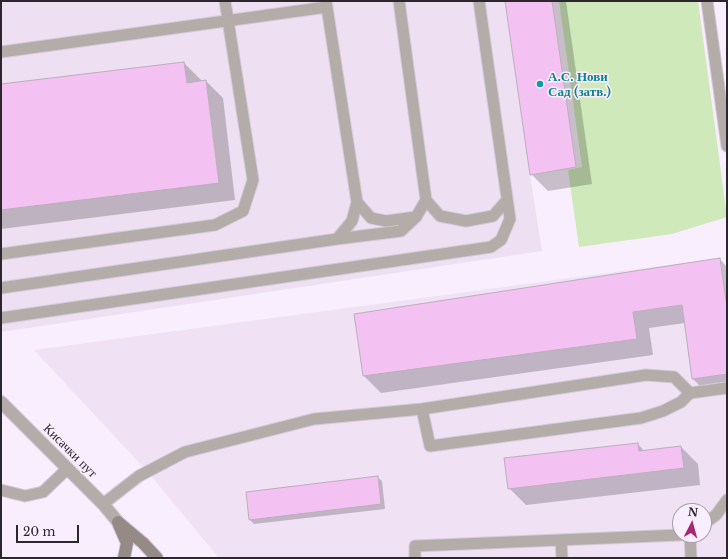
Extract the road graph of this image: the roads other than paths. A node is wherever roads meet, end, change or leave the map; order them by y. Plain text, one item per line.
1 (225, 1) edge
2 (399, 1) edge
3 (479, 1) edge
4 (707, 1) edge
5 (326, 4) edge
6 (228, 21) junction
7 (1, 52) edge
8 (727, 146) edge
9 (426, 200) junction
10 (507, 200) junction
11 (357, 202) junction
12 (416, 217) junction
13 (337, 239) junction
14 (1, 254) edge
15 (1, 288) edge
16 (1, 318) edge
17 (727, 388) edge
18 (690, 393) junction
19 (1, 402) edge
20 (422, 408) junction
21 (67, 469) junction
22 (1, 490) edge
23 (727, 500) edge
24 (103, 504) junction
25 (712, 518) edge
26 (118, 522) junction
27 (672, 535) edge
28 (561, 540) junction
29 (690, 543) edge
30 (124, 558) edge
31 (157, 558) edge
32 (415, 558) edge
33 (562, 558) edge
34 (691, 558) edge

1 - 6 lane
2 - 9 lane
3 - 10 lane
4 - 8 lane
5 - 6 lane
5 - 11 lane
6 - 7 lane
6 - 14 lane
9 - 10 lane
9 - 12 lane
10 - 16 lane
11 - 12 lane
11 - 13 lane
12 - 13 lane
13 - 15 lane
17 - 18 lane
18 - 20 lane
18 - 20 lane
19 - 21 street, Кисачки пут
20 - 24 lane
21 - 22 lane
21 - 24 street, Кисачки пут
23 - 25 lane
24 - 26 street, Кисачки пут
26 - 30 main road
26 - 31 main road
27 - 28 lane
28 - 32 lane
28 - 33 lane
29 - 34 lane

